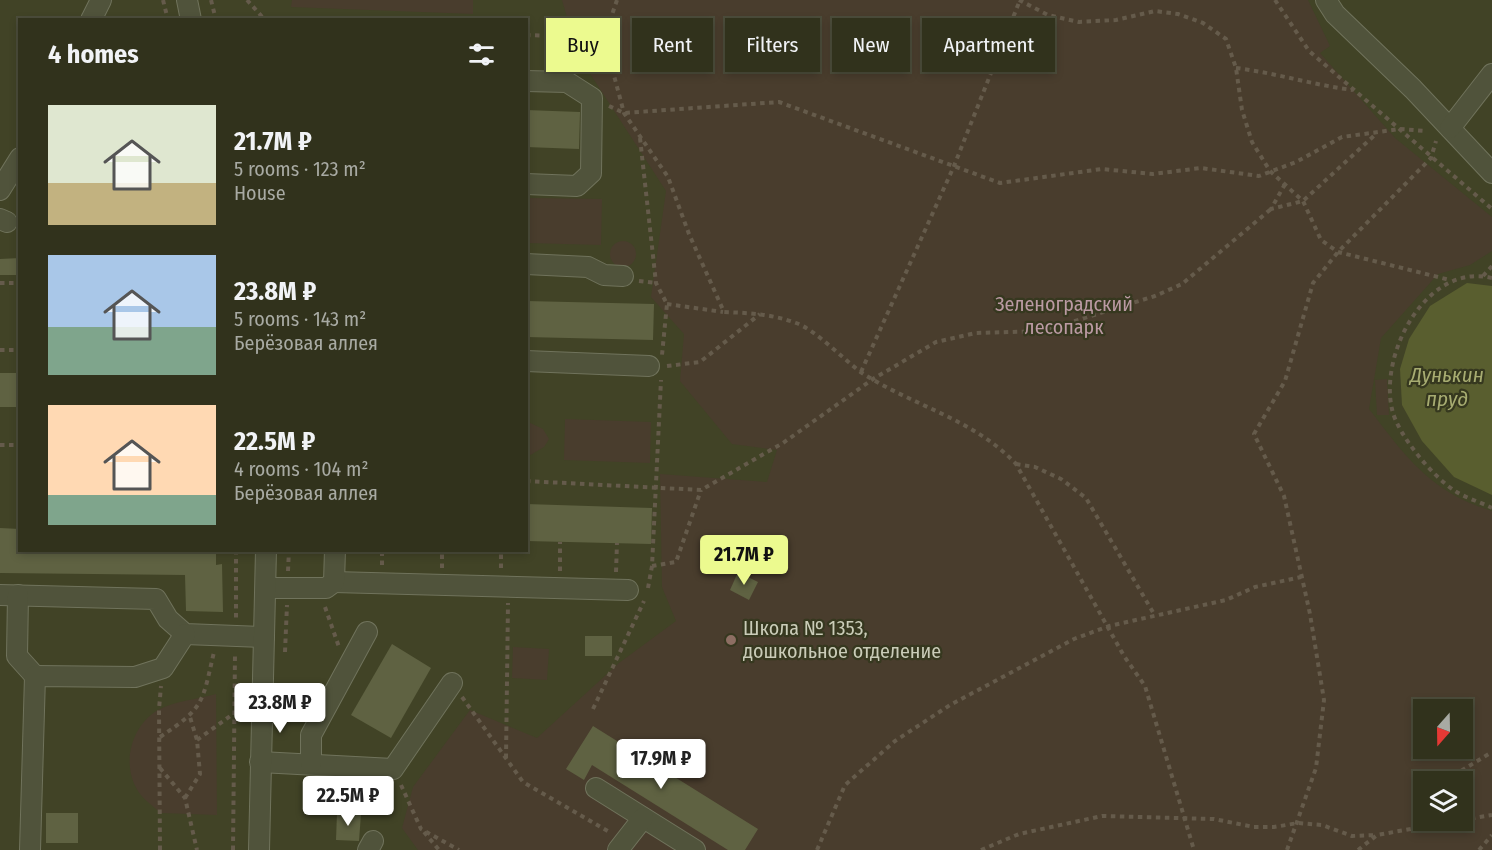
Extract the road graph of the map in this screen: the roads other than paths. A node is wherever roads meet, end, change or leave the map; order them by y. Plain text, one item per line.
1 (101, 0) edge
2 (187, 0) edge
3 (1326, 0) edge
4 (92, 18) edge
5 (191, 18) edge
6 (1492, 74) edge
7 (528, 81) edge
8 (1445, 130) junction
9 (1468, 148) junction
10 (1492, 150) edge
11 (18, 161) edge
12 (1492, 173) edge
13 (528, 184) edge
14 (0, 190) edge
15 (528, 264) edge
16 (623, 276) dead end
17 (528, 362) edge
18 (655, 366) road end
19 (266, 552) edge
20 (335, 552) edge
21 (330, 585) junction
22 (266, 588) junction
23 (622, 589) road end
24 (9, 595) edge
25 (368, 632) dead end
26 (185, 634) junction
27 (264, 637) junction
28 (9, 656) edge
29 (35, 676) junction
30 (452, 683) road end
31 (260, 762) junction
32 (311, 763) junction
33 (596, 788) dead end
34 (643, 818) junction
35 (621, 845) edge
36 (30, 850) edge
37 (259, 850) edge
38 (695, 850) edge

1 - 4 street
2 - 5 street
3 - 8 street
6 - 8 street
7 - 13 street
8 - 9 street
9 - 10 street
9 - 12 street
11 - 14 street
15 - 16 street
17 - 18 street
19 - 22 street
20 - 21 street
21 - 22 street
21 - 23 street
22 - 27 street
24 - 26 street
24 - 28 street
25 - 32 street
26 - 27 street
26 - 29 street
27 - 31 street
28 - 29 street
29 - 36 street
30 - 32 street
31 - 32 street
31 - 37 street
33 - 34 street
34 - 35 street
34 - 38 street

